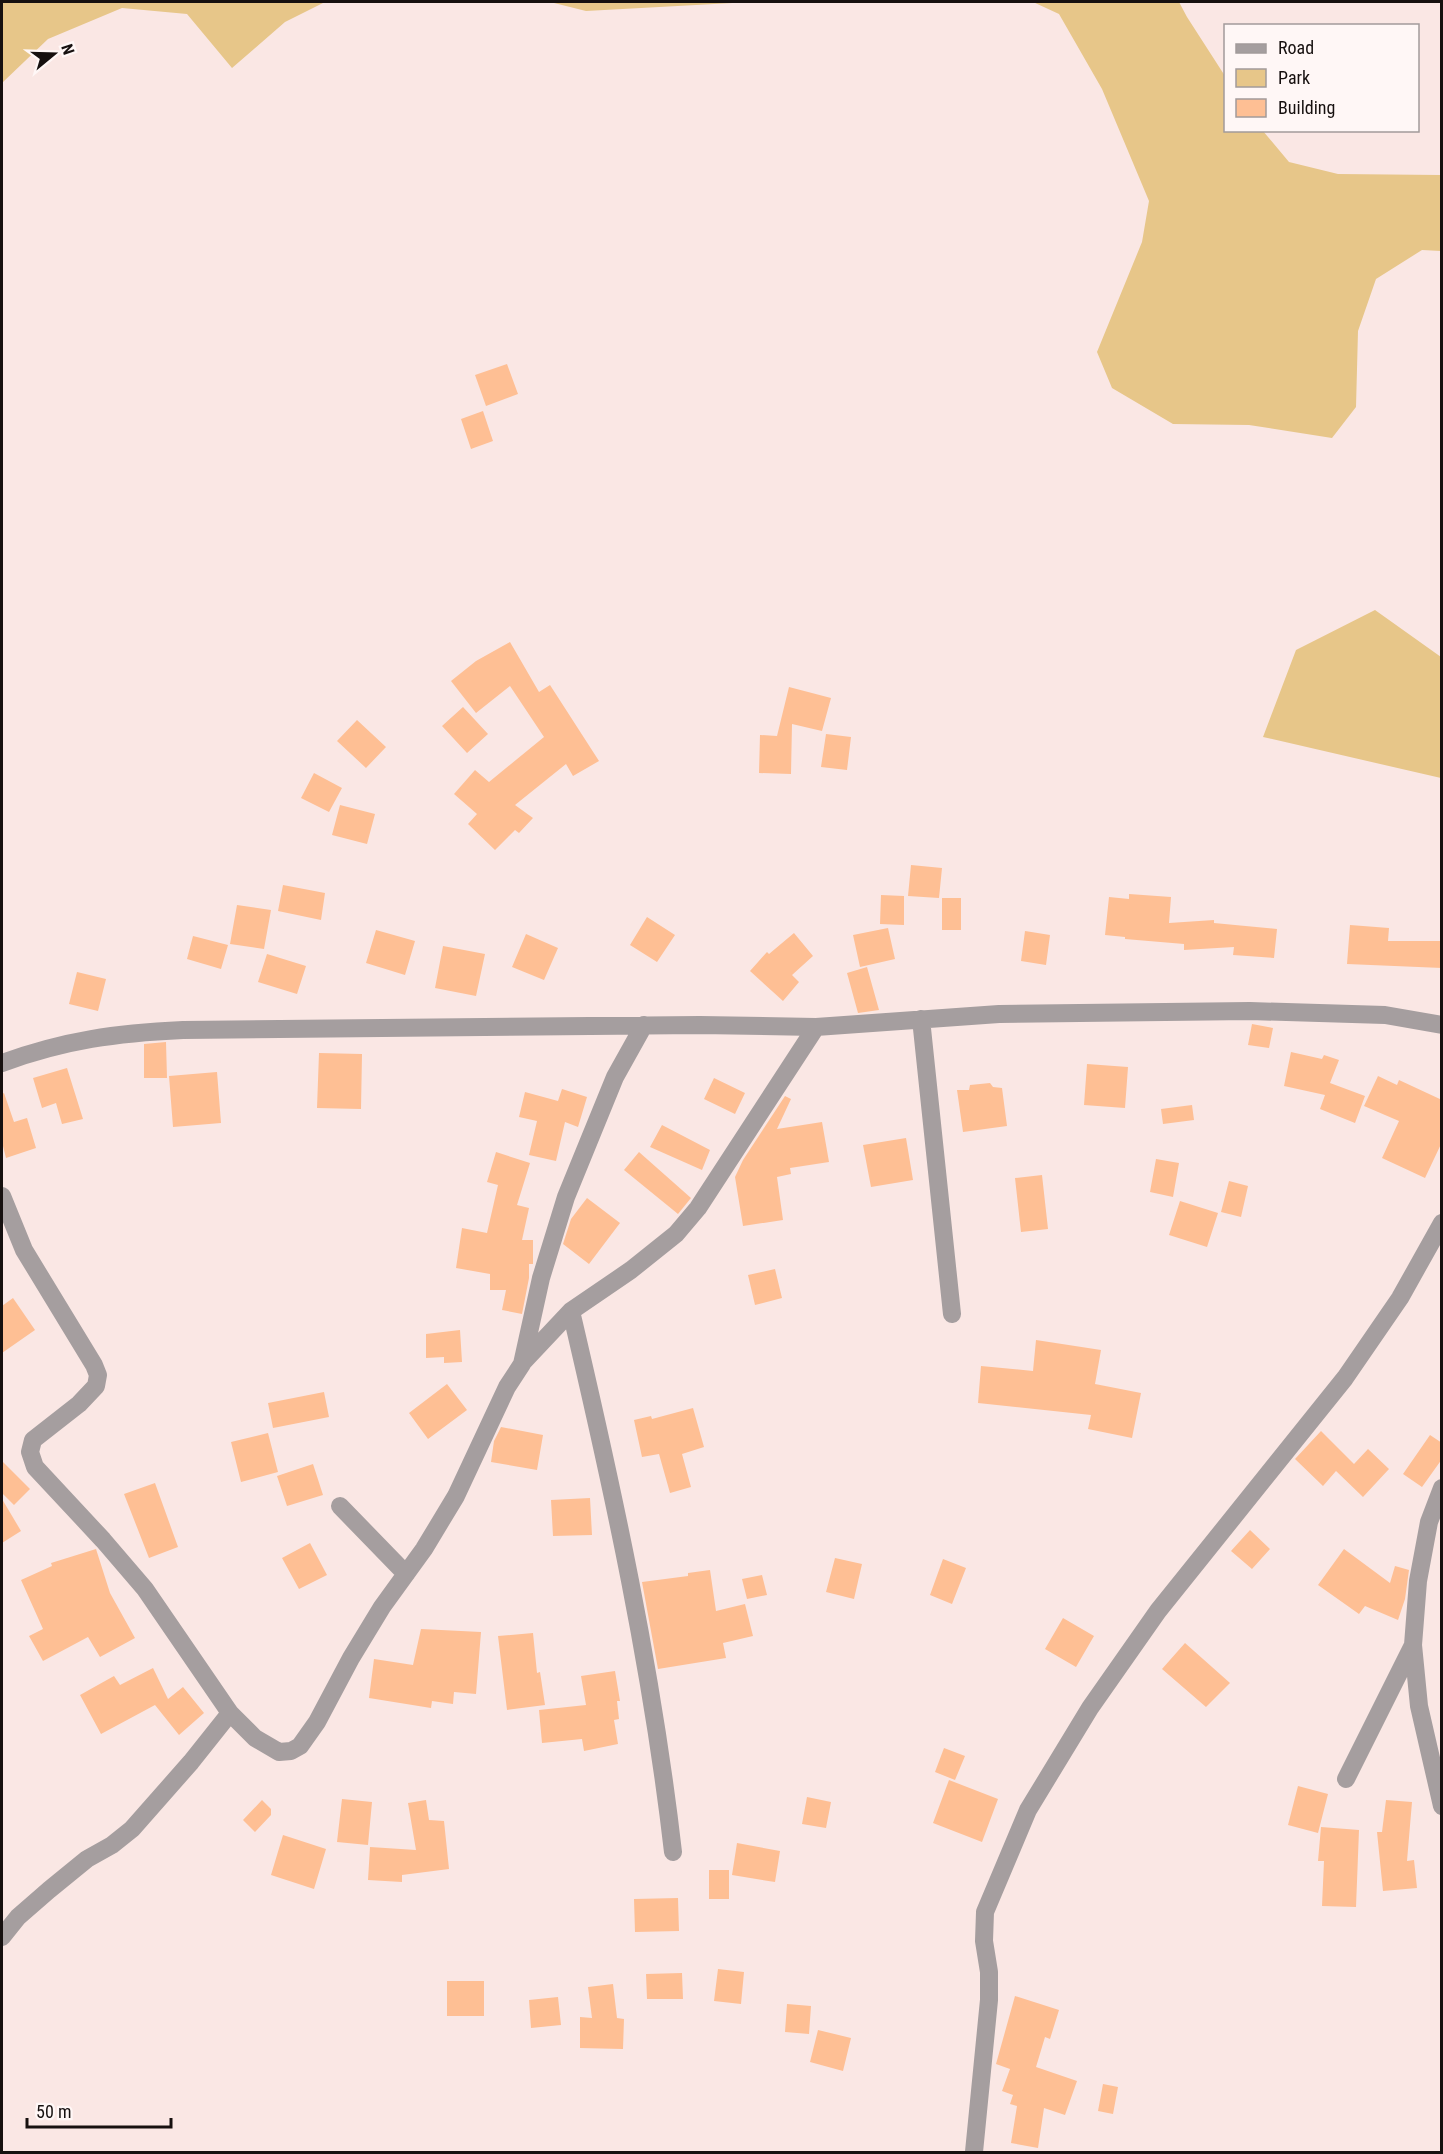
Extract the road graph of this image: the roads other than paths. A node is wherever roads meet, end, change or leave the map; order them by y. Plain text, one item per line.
1 (921, 1019) junction
2 (1442, 1025) edge
3 (644, 1026) junction
4 (816, 1026) junction
5 (2, 1064) edge
6 (2, 1196) edge
7 (1442, 1223) edge
8 (571, 1311) junction
9 (952, 1314) dead end
10 (522, 1364) junction
11 (1442, 1488) edge
12 (340, 1506) dead end
13 (406, 1574) junction
14 (1413, 1645) junction
15 (230, 1713) junction
16 (1346, 1779) dead end
17 (1442, 1806) edge
18 (673, 1852) dead end
19 (2, 1937) edge
20 (974, 2152) edge

1 - 2 street
1 - 4 street
1 - 9 street
3 - 4 street
3 - 5 street
3 - 10 street
4 - 8 street
6 - 15 street
7 - 20 street
8 - 10 street
8 - 18 street
10 - 13 street
11 - 14 street
12 - 13 street
13 - 15 street
14 - 16 street
14 - 17 street
15 - 19 street

